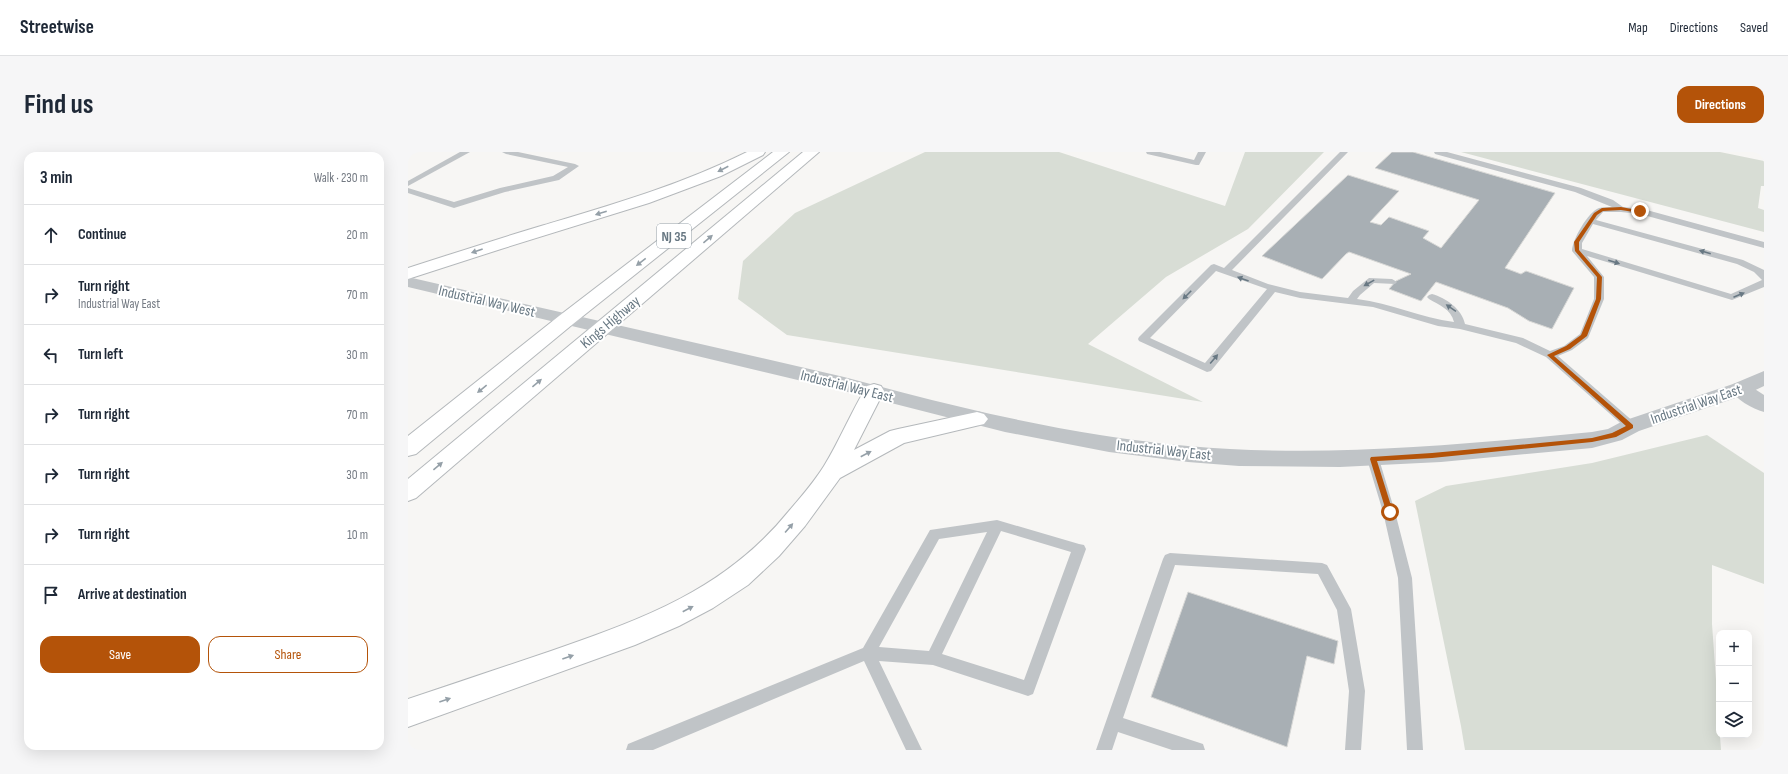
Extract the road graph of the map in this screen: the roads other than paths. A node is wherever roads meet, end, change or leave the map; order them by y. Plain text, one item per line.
1 (466, 152) edge
2 (506, 152) edge
3 (758, 152) edge
4 (782, 152) edge
5 (812, 152) edge
6 (1150, 152) edge
7 (1202, 152) edge
8 (1344, 152) edge
9 (1438, 152) edge
10 (408, 184) edge
11 (408, 190) edge
12 (1621, 209) junction
13 (1591, 221) junction
14 (1764, 245) edge
15 (1577, 251) junction
16 (1225, 272) junction
17 (408, 274) edge
18 (1764, 278) edge
19 (408, 282) edge
20 (1392, 282) dead end
21 (1764, 283) edge
22 (1273, 288) junction
23 (1432, 297) dead end
24 (1352, 300) junction
25 (566, 320) junction
26 (1460, 326) junction
27 (603, 327) junction
28 (1550, 355) junction
29 (1764, 378) edge
30 (1740, 389) junction
31 (874, 392) junction
32 (1764, 405) edge
33 (977, 419) junction
34 (1631, 426) junction
35 (408, 448) edge
36 (1373, 459) junction
37 (832, 472) junction
38 (408, 492) edge
39 (997, 525) junction
40 (868, 653) junction
41 (933, 658) junction
42 (408, 713) edge
43 (1113, 723) junction
44 (634, 750) edge
45 (914, 750) edge
46 (1104, 750) edge
47 (1197, 750) edge
48 (1353, 750) edge
49 (1416, 750) edge

1 - 10 lane
2 - 11 lane
3 -> 17 main road
4 -> 25 main road, Kings Highway / NJ 35
27 -> 5 main road, Kings Highway / NJ 35
6 - 7 lane
8 - 16 lane
9 - 12 lane
12 - 13 lane
12 - 14 lane
13 - 15 lane
18 -> 13 lane
15 -> 21 lane
15 - 28 lane
22 -> 16 lane
16 -> 22 lane
19 - 25 street, Industrial Way West
20 -> 24 lane
22 - 24 lane
26 -> 23 lane
24 - 26 lane
25 - 27 street, Industrial Way East
25 -> 35 main road, Kings Highway / NJ 35
26 - 28 lane
27 - 31 street, Industrial Way East
38 -> 27 main road, Kings Highway / NJ 35
28 - 34 lane
29 - 30 street, Industrial Way East
30 - 32 street
30 - 34 street, Industrial Way East
31 - 33 street, Industrial Way East
31 - 37 main road
33 - 36 street, Industrial Way East
37 -> 33 main road
34 - 36 street, Industrial Way East
36 - 49 lane
42 -> 37 main road
39 - 40 lane
39 - 41 lane
39 - 41 lane
40 - 41 lane
40 - 44 lane
40 - 45 lane
43 - 46 lane
43 - 47 lane
43 - 48 lane

